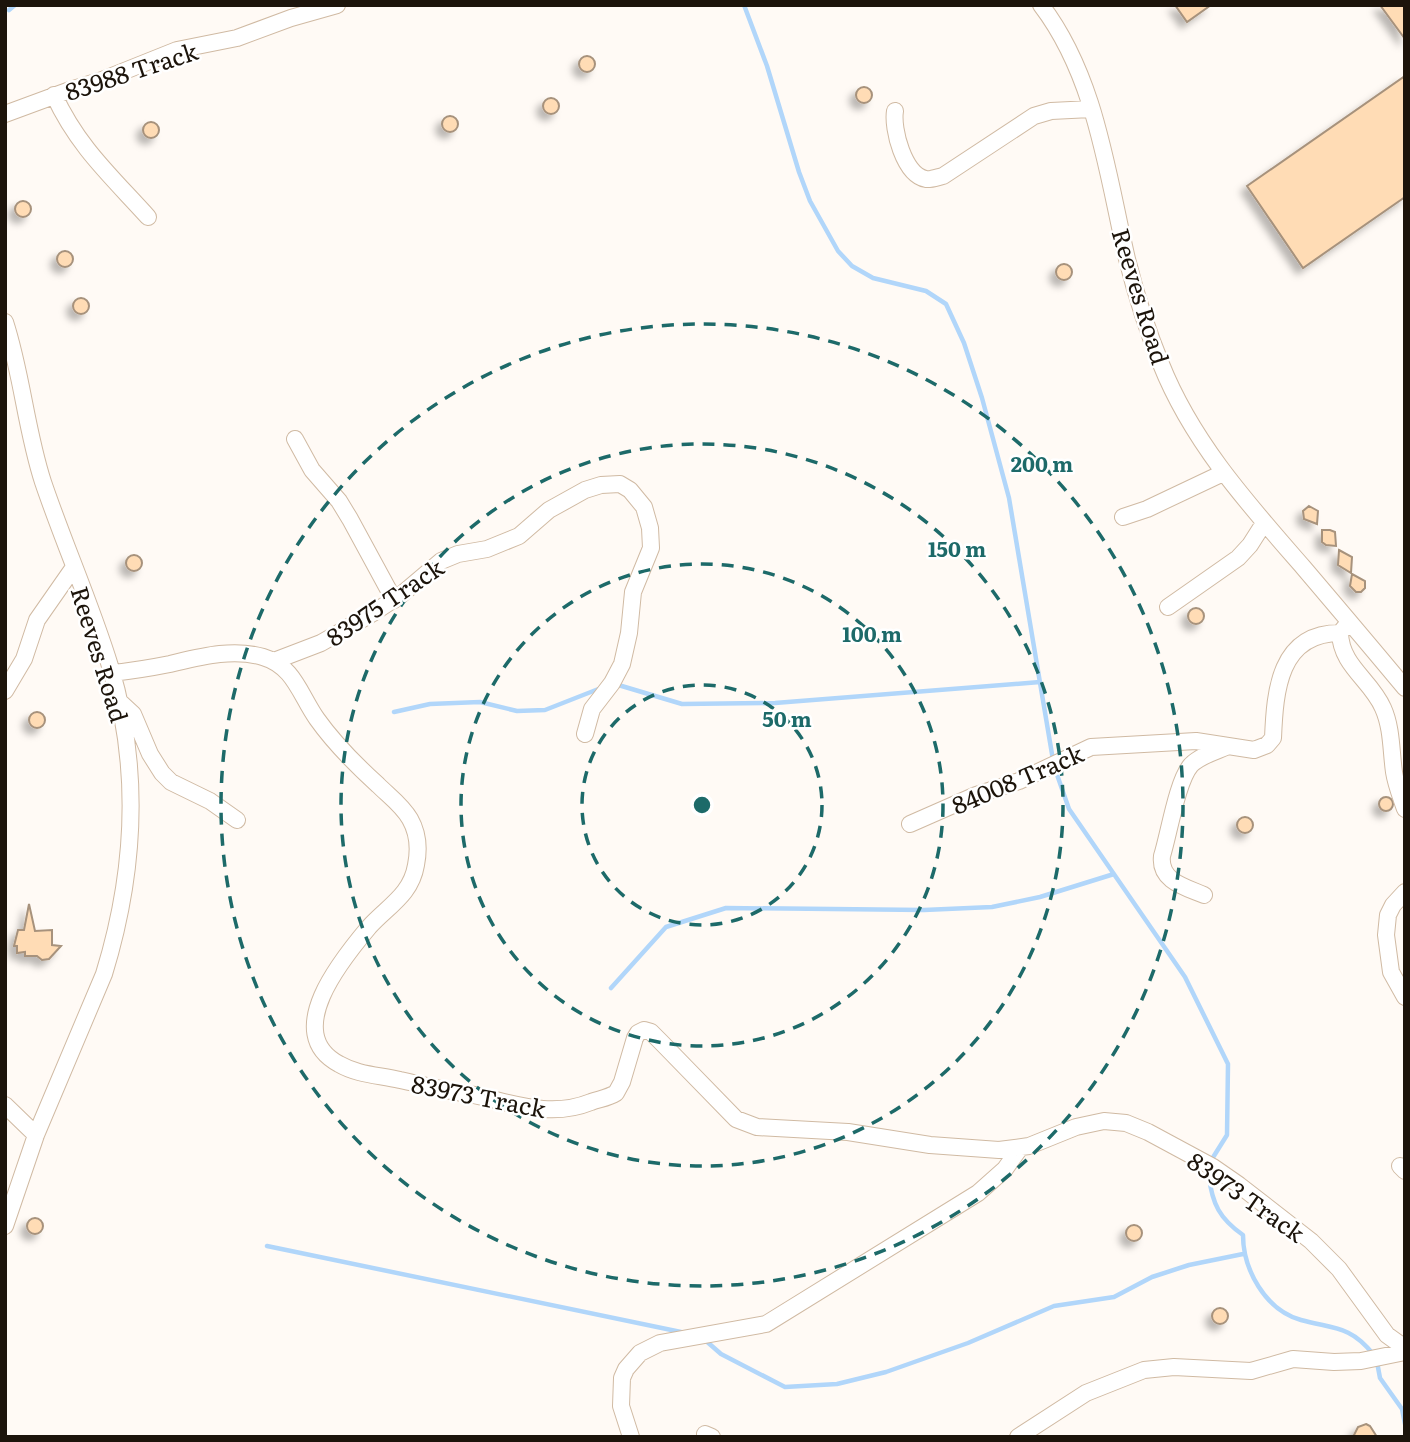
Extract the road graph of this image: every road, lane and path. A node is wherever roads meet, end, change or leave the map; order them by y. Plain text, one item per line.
1 (337, 5) edge
2 (1041, 5) edge
3 (54, 95) junction
4 (1091, 109) junction
5 (895, 111) dead end
6 (5, 114) edge
7 (148, 217) dead end
8 (5, 322) edge
9 (295, 439) dead end
10 (1223, 472) junction
11 (1123, 517) dead end
12 (1264, 523) junction
13 (74, 567) junction
14 (394, 600) junction
15 (1168, 607) dead end
16 (1345, 627) junction
17 (274, 661) junction
18 (112, 673) junction
19 (1405, 688) edge
20 (5, 691) edge
21 (119, 701) junction
22 (585, 734) dead end
23 (1226, 747) junction
24 (1405, 809) edge
25 (237, 820) dead end
26 (910, 824) dead end
27 (1405, 892) edge
28 (1204, 895) dead end
29 (1405, 997) edge
30 (5, 1105) edge
31 (36, 1135) junction
32 (1020, 1148) junction
33 (5, 1226) edge
34 (1405, 1350) edge
35 (631, 1437) edge
36 (1018, 1437) edge

1 - 3 street, 83988 Track
2 - 4 street, Reeves Road
3 - 6 street, 83988 Track
3 - 7 street
4 - 5 street
4 - 10 street, Reeves Road
8 - 13 street, Reeves Road
9 - 14 street
10 - 11 street
10 - 12 street, Reeves Road
12 - 15 street
12 - 16 street, Reeves Road
13 - 18 street, Reeves Road
13 - 20 street
14 - 17 street, 83975 Track
14 - 22 street, 83975 Track
16 - 19 street, Reeves Road
16 - 23 street, 84008 Track
16 - 24 street
17 - 18 street
17 - 32 street, 83973 Track
18 - 21 street, Reeves Road
21 - 25 street
21 - 31 street, Reeves Road
23 - 26 street, 84008 Track
23 - 28 street
27 - 29 street
30 - 31 street
31 - 33 street, Reeves Road
32 - 34 street, 83973 Track
32 - 35 street
34 - 36 street

